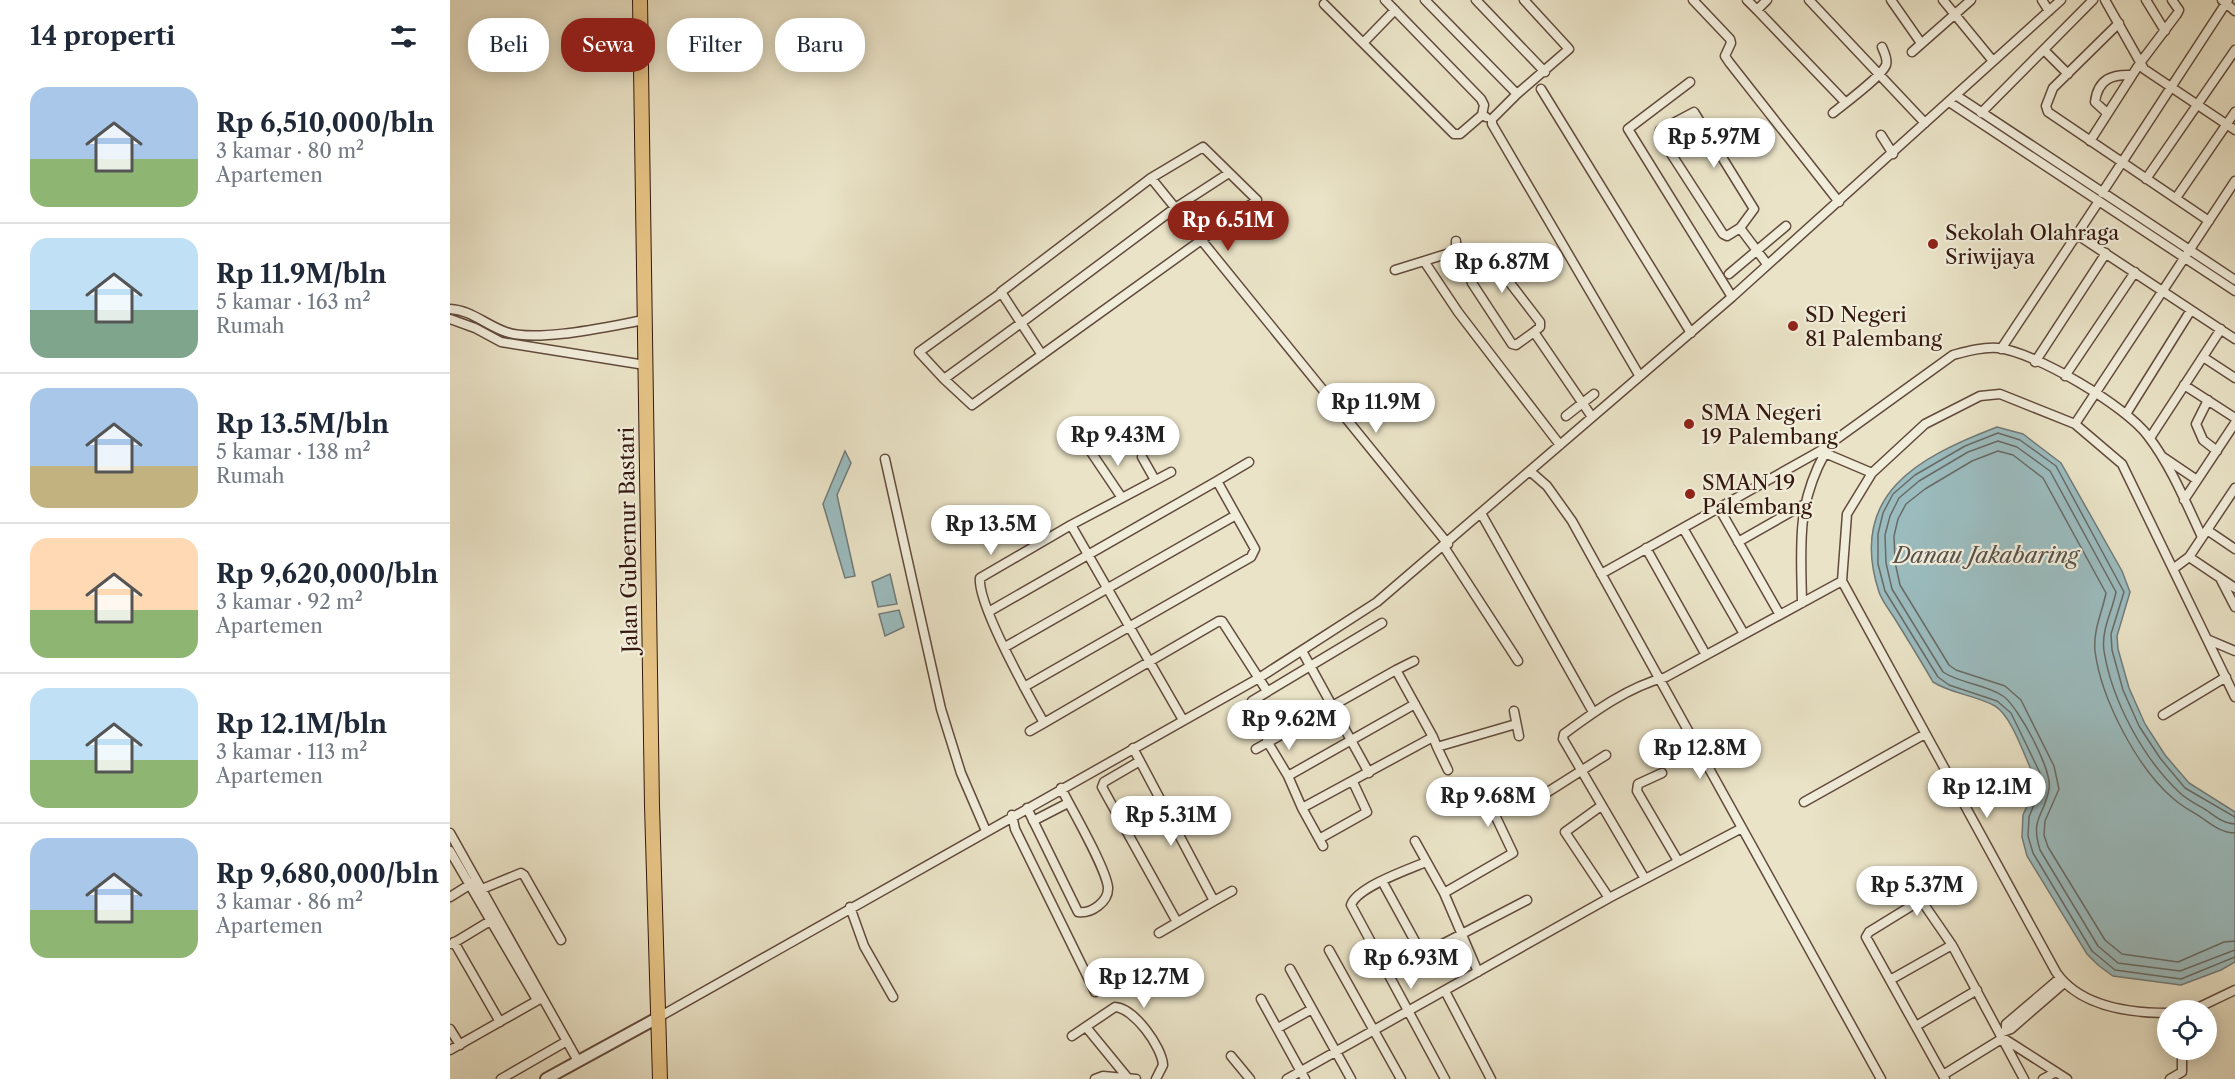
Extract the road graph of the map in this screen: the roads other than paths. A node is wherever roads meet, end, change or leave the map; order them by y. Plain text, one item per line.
1 (640, 0) edge
2 (1385, 0) edge
3 (1425, 0) edge
4 (1476, 0) edge
5 (1524, 0) edge
6 (1694, 0) edge
7 (1747, 0) edge
8 (1767, 0) edge
9 (1809, 0) edge
10 (1891, 0) edge
11 (1943, 0) edge
12 (1971, 0) edge
13 (2042, 0) edge
14 (2061, 0) edge
15 (2094, 0) edge
16 (2105, 0) edge
17 (2146, 0) edge
18 (2172, 0) edge
19 (2225, 1) edge
20 (1324, 4) dead end
21 (1395, 10) junction
22 (1757, 10) junction
23 (2049, 11) junction
24 (2235, 11) edge
25 (1954, 15) junction
26 (2119, 23) junction
27 (2165, 31) junction
28 (1363, 43) junction
29 (1922, 43) junction
30 (1882, 47) dead end
31 (2044, 50) junction
32 (2235, 50) edge
33 (1912, 52) dead end
34 (1993, 61) junction
35 (2140, 63) junction
36 (1545, 72) junction
37 (1878, 74) junction
38 (2068, 74) junction
39 (2132, 75) junction
40 (1690, 82) dead end
41 (2170, 87) junction
42 (1541, 89) dead end
43 (1517, 94) junction
44 (1957, 96) junction
45 (1845, 102) junction
46 (1949, 102) junction
47 (2197, 105) junction
48 (1833, 112) dead end
49 (2235, 112) edge
50 (1982, 113) junction
51 (2107, 113) junction
52 (1482, 115) junction
53 (1492, 119) junction
54 (1925, 123) junction
55 (2226, 124) junction
56 (2235, 130) edge
57 (1881, 135) dead end
58 (2090, 141) junction
59 (1893, 154) junction
60 (2124, 164) junction
61 (1229, 173) junction
62 (1151, 178) junction
63 (2146, 179) junction
64 (2235, 181) edge
65 (2100, 197) junction
66 (2176, 198) junction
67 (1839, 202) junction
68 (1175, 208) junction
69 (2209, 221) junction
70 (1786, 226) dead end
71 (1740, 228) junction
72 (2076, 234) junction
73 (1201, 240) junction
74 (1456, 241) dead end
75 (1506, 249) dead end
76 (1756, 251) junction
77 (2106, 253) junction
78 (2188, 254) junction
79 (1490, 257) junction
80 (1424, 261) junction
81 (1767, 264) junction
82 (1395, 270) dead end
83 (2134, 272) junction
84 (1729, 274) dead end
85 (2235, 280) edge
86 (2163, 291) junction
87 (2235, 291) edge
88 (1001, 293) junction
89 (1732, 297) junction
90 (450, 309) edge
91 (2191, 310) junction
92 (450, 319) edge
93 (644, 320) junction
94 (1021, 323) junction
95 (2221, 329) junction
96 (1534, 332) junction
97 (1691, 333) junction
98 (2235, 339) edge
99 (2001, 349) junction
100 (1042, 355) junction
101 (2203, 357) junction
102 (2035, 362) junction
103 (645, 365) junction
104 (1639, 375) junction
105 (2065, 375) junction
106 (2235, 378) edge
107 (944, 379) junction
108 (2184, 385) junction
109 (2096, 392) junction
110 (1594, 394) dead end
111 (2208, 400) junction
112 (1581, 402) junction
113 (2126, 414) junction
114 (1566, 416) dead end
115 (1592, 417) junction
116 (2235, 418) edge
117 (2235, 423) edge
118 (2075, 424) junction
119 (2150, 438) junction
120 (1560, 445) junction
121 (2217, 451) junction
122 (1091, 452) dead end
123 (1822, 452) junction
124 (2160, 454) junction
125 (1142, 457) dead end
126 (885, 459) dead end
127 (1250, 462) dead end
128 (1171, 472) dead end
129 (1531, 472) junction
130 (1872, 473) junction
131 (1155, 480) junction
132 (2197, 480) junction
133 (1217, 481) junction
134 (2235, 488) edge
135 (1122, 498) junction
136 (2184, 500) junction
137 (2226, 502) junction
138 (1803, 505) junction
139 (1719, 508) junction
140 (2235, 508) edge
141 (1236, 515) junction
142 (1482, 515) junction
143 (1071, 525) junction
144 (1683, 528) junction
145 (2205, 534) junction
146 (1738, 542) junction
147 (1446, 545) junction
148 (1646, 548) junction
149 (2235, 549) edge
150 (1089, 557) junction
151 (2189, 557) junction
152 (2173, 569) junction
153 (1601, 574) junction
154 (2219, 577) junction
155 (1842, 581) junction
156 (2235, 588) edge
157 (1108, 589) junction
158 (1802, 603) junction
159 (2235, 607) edge
160 (990, 611) junction
161 (1780, 615) junction
162 (1382, 623) dead end
163 (1129, 626) junction
164 (1744, 634) junction
165 (2209, 640) junction
166 (1005, 647) junction
167 (1302, 651) junction
168 (2235, 651) edge
169 (1706, 655) junction
170 (1414, 661) dead end
171 (1518, 661) dead end
172 (1149, 662) junction
173 (1283, 663) junction
174 (1310, 666) junction
175 (1396, 670) junction
176 (1290, 676) junction
177 (2226, 677) junction
178 (1259, 678) junction
179 (1659, 679) junction
180 (1024, 687) junction
181 (1267, 691) junction
182 (2235, 697) edge
183 (1252, 700) dead end
184 (1415, 704) junction
185 (1331, 705) junction
186 (1514, 711) dead end
187 (1593, 712) junction
188 (2163, 715) dead end
189 (1183, 720) junction
190 (1044, 723) junction
191 (1516, 724) junction
192 (1030, 731) dead end
193 (1925, 734) junction
194 (1519, 736) dead end
195 (1433, 737) junction
196 (1351, 740) junction
197 (1267, 741) junction
198 (1437, 747) junction
199 (1133, 748) junction
200 (1256, 749) dead end
201 (1606, 755) dead end
202 (1140, 761) junction
203 (1448, 770) dead end
204 (1582, 771) junction
205 (1369, 773) junction
206 (1662, 773) dead end
207 (1288, 776) junction
208 (1353, 782) junction
209 (1062, 788) junction
210 (1485, 794) dead end
211 (1068, 802) junction
212 (1532, 802) dead end
213 (1804, 802) dead end
214 (1601, 806) junction
215 (1027, 808) junction
216 (1302, 808) junction
217 (1012, 815) junction
218 (1033, 821) junction
219 (1742, 828) junction
220 (986, 831) junction
221 (450, 833) edge
222 (1415, 840) dead end
223 (452, 848) edge
224 (1678, 861) junction
225 (1426, 862) junction
226 (1645, 879) junction
227 (1382, 880) junction
228 (476, 884) junction
229 (1232, 891) dead end
230 (1444, 893) junction
231 (450, 897) edge
232 (1609, 898) junction
233 (1527, 900) dead end
234 (1214, 901) junction
235 (850, 907) junction
236 (495, 918) junction
237 (1177, 922) junction
238 (1159, 933) dead end
239 (1462, 933) junction
240 (561, 940) dead end
241 (452, 943) edge
242 (1952, 945) junction
243 (1329, 950) dead end
244 (1422, 954) junction
245 (1290, 969) dead end
246 (1478, 972) junction
247 (1387, 973) junction
248 (1890, 980) junction
249 (2062, 980) junction
250 (1977, 990) junction
251 (2235, 990) edge
252 (1445, 991) junction
253 (1095, 992) dead end
254 (893, 998) dead end
255 (540, 999) junction
256 (1261, 999) dead end
257 (2214, 1000) edge
258 (1312, 1009) junction
259 (1408, 1012) junction
260 (2157, 1013) edge
261 (654, 1020) junction
262 (500, 1022) junction
263 (1916, 1026) junction
264 (1086, 1027) junction
265 (1278, 1028) junction
266 (450, 1029) edge
267 (1374, 1030) junction
268 (2003, 1033) junction
269 (1072, 1036) dead end
270 (567, 1041) junction
271 (460, 1045) junction
272 (450, 1050) edge
273 (1336, 1051) junction
274 (1231, 1056) dead end
275 (2182, 1060) edge
276 (578, 1061) junction
277 (1300, 1070) junction
278 (2056, 1072) junction
279 (2182, 1072) junction
280 (1127, 1077) junction
281 (1944, 1077) edge
282 (503, 1078) edge
283 (546, 1079) edge
284 (660, 1079) edge
285 (1095, 1079) edge
286 (1136, 1079) edge
287 (1156, 1079) edge
288 (1250, 1079) edge
289 (1287, 1079) edge
290 (1305, 1079) edge
291 (1352, 1079) edge
292 (1401, 1079) edge
293 (1445, 1079) edge
294 (1491, 1079) edge
295 (1881, 1079) edge
296 (2024, 1079) edge
297 (2043, 1079) edge
298 (2067, 1079) edge
299 (2170, 1079) edge
300 (2191, 1079) edge

1 - 93 highway, Jalan Gubernur Bastari
2 - 21 street
3 - 43 street
4 - 36 street
5 - 36 street
6 - 67 street
7 - 22 street
8 - 22 street
9 - 37 street
10 - 29 street
11 - 25 street
12 - 25 street
13 - 23 street
14 - 23 street
15 - 31 street
16 - 26 street
17 - 27 street
18 - 27 street
19 - 24 street
19 - 41 street
20 - 28 street
21 - 28 street
21 - 52 street
22 - 45 street
23 - 34 street
25 - 29 street
25 - 34 street
26 - 35 street
26 - 38 street
27 - 35 street
28 - 52 street
29 - 33 street
30 - 37 street
31 - 38 street
31 - 50 street
32 - 47 street
34 - 44 street
35 - 39 street
35 - 41 street
36 - 43 street
37 - 45 street
37 - 54 street
38 - 58 street
39 - 51 street
39 - 51 street
40 - 89 street
41 - 47 street
41 - 60 street
42 - 97 street
43 - 53 street
44 - 46 street
44 - 50 street
45 - 48 street
46 - 54 street
46 - 65 street
47 - 55 street
47 - 63 street
49 - 55 street
50 - 65 street
51 - 58 street
52 - 53 street
53 - 104 street
54 - 59 street
55 - 56 street
55 - 66 street
57 - 59 street
58 - 60 street
59 - 67 street
60 - 63 street
60 - 65 street
61 - 62 street
61 - 68 street
61 - 73 street
62 - 68 street
62 - 88 street
63 - 66 street
64 - 69 street
65 - 72 street
65 - 78 street
66 - 69 street
67 - 81 street
68 - 73 street
68 - 94 street
69 - 78 street
70 - 76 street
71 - 71 street
71 - 76 street
72 - 77 street
72 - 99 street
73 - 100 street
73 - 147 street
74 - 80 street
75 - 79 street
76 - 81 street
76 - 84 street
77 - 83 street
77 - 102 street
78 - 85 street
78 - 86 street
78 - 87 street
79 - 96 street
79 - 96 street
80 - 82 street
80 - 120 street
81 - 89 street
83 - 86 street
83 - 105 street
86 - 91 street
86 - 109 street
88 - 94 street
88 - 107 street
89 - 97 street
90 - 93 street
91 - 95 street
91 - 113 street
92 - 103 street
93 - 103 highway, Jalan Gubernur Bastari
94 - 100 street
94 - 107 street
95 - 98 street
95 - 101 street
96 - 112 street
97 - 104 street
99 - 102 street
99 - 123 street
100 - 107 street
101 - 106 street
101 - 108 street
102 - 105 street
103 - 261 highway, Jalan Gubernur Bastari
104 - 115 street
105 - 109 street
108 - 111 street
108 - 119 street
109 - 113 street
109 - 118 street
110 - 112 street
111 - 116 street
111 - 121 street
112 - 114 street
112 - 115 street
113 - 119 street
115 - 120 street
117 - 121 street
118 - 130 street
118 - 152 street
119 - 124 street
120 - 129 street
121 - 132 street
122 - 135 street
123 - 130 street
123 - 138 street
123 - 139 street
124 - 132 street
124 - 136 street
125 - 131 street
126 - 220 street
127 - 133 street
128 - 131 street
129 - 142 street
129 - 153 street
130 - 155 street
131 - 135 street
132 - 136 street
133 - 141 street
133 - 150 street
134 - 137 street
135 - 143 street
136 - 145 street
137 - 140 street
137 - 145 street
138 - 146 street
138 - 158 street
139 - 144 street
139 - 146 street
141 - 157 street
141 - 163 street
142 - 147 street
142 - 187 street
143 - 150 street
143 - 160 street
144 - 148 street
144 - 164 street
145 - 149 street
145 - 151 street
146 - 161 street
147 - 167 street
147 - 171 street
148 - 153 street
148 - 169 street
150 - 157 street
150 - 160 street
151 - 152 street
151 - 154 street
152 - 165 street
153 - 179 street
154 - 156 street
154 - 159 street
155 - 158 street
155 - 193 street
157 - 163 street
157 - 166 street
158 - 161 street
160 - 166 street
161 - 164 street
162 - 174 street
163 - 172 street
163 - 180 street
164 - 169 street
165 - 168 street
165 - 177 street
166 - 180 street
167 - 173 street
167 - 174 street
169 - 179 street
170 - 175 street
172 - 178 street
172 - 189 street
172 - 190 street
173 - 176 street
173 - 178 street
174 - 176 street
174 - 185 street
175 - 184 street
175 - 185 street
176 - 181 street
177 - 182 street
177 - 188 street
178 - 181 street
178 - 189 street
179 - 187 street
179 - 219 street
180 - 190 street
181 - 183 street
184 - 195 street
184 - 196 street
185 - 196 street
185 - 197 street
186 - 191 street
187 - 204 street
189 - 199 street
190 - 192 street
191 - 194 street
191 - 198 street
193 - 213 street
193 - 249 street
195 - 198 street
195 - 205 street
196 - 205 street
196 - 207 street
197 - 200 street
197 - 207 street
198 - 203 street
199 - 202 street
199 - 209 street
201 - 204 street
202 - 234 street
202 - 237 street
204 - 212 street
204 - 214 street
205 - 208 street
206 - 224 street
207 - 216 street
208 - 216 street
208 - 216 street
209 - 211 street
209 - 215 street
210 - 230 street
211 - 218 street
211 - 218 street
214 - 226 street
214 - 232 street
215 - 217 street
215 - 218 street
217 - 220 street
217 - 253 street
219 - 224 street
219 - 295 street
220 - 235 street
221 - 223 street
222 - 225 street
223 - 228 street
224 - 226 street
225 - 227 street
225 - 230 street
226 - 232 street
227 - 244 street
227 - 247 street
228 - 231 street
228 - 236 street
228 - 240 street
229 - 234 street
230 - 239 street
232 - 246 street
233 - 239 street
234 - 237 street
235 - 254 street
235 - 261 street
236 - 241 street
236 - 255 street
237 - 238 street
239 - 244 street
239 - 246 street
241 - 262 street
242 - 248 street
242 - 248 street
242 - 250 street
243 - 267 street
244 - 247 street
245 - 258 street
246 - 252 street
247 - 259 street
248 - 263 street
249 - 260 street
249 - 268 street
250 - 263 street
250 - 268 street
251 - 257 street
252 - 259 street
252 - 294 street
255 - 262 street
255 - 270 street
256 - 265 street
258 - 265 street
258 - 273 street
259 - 267 street
259 - 293 street
261 - 276 street
261 - 284 highway, Jalan Gubernur Bastari
262 - 271 street
263 - 281 street
264 - 269 street
264 - 280 street
264 - 287 street
265 - 277 street
266 - 271 street
267 - 273 street
267 - 292 street
268 - 278 street
268 - 281 street
268 - 296 street
270 - 276 street
270 - 282 street
271 - 272 street
273 - 277 street
273 - 291 street
274 - 288 street
275 - 279 street
276 - 283 street
277 - 289 street
277 - 290 street
278 - 297 street
278 - 298 street
279 - 299 street
279 - 300 street
280 - 285 street
280 - 286 street

